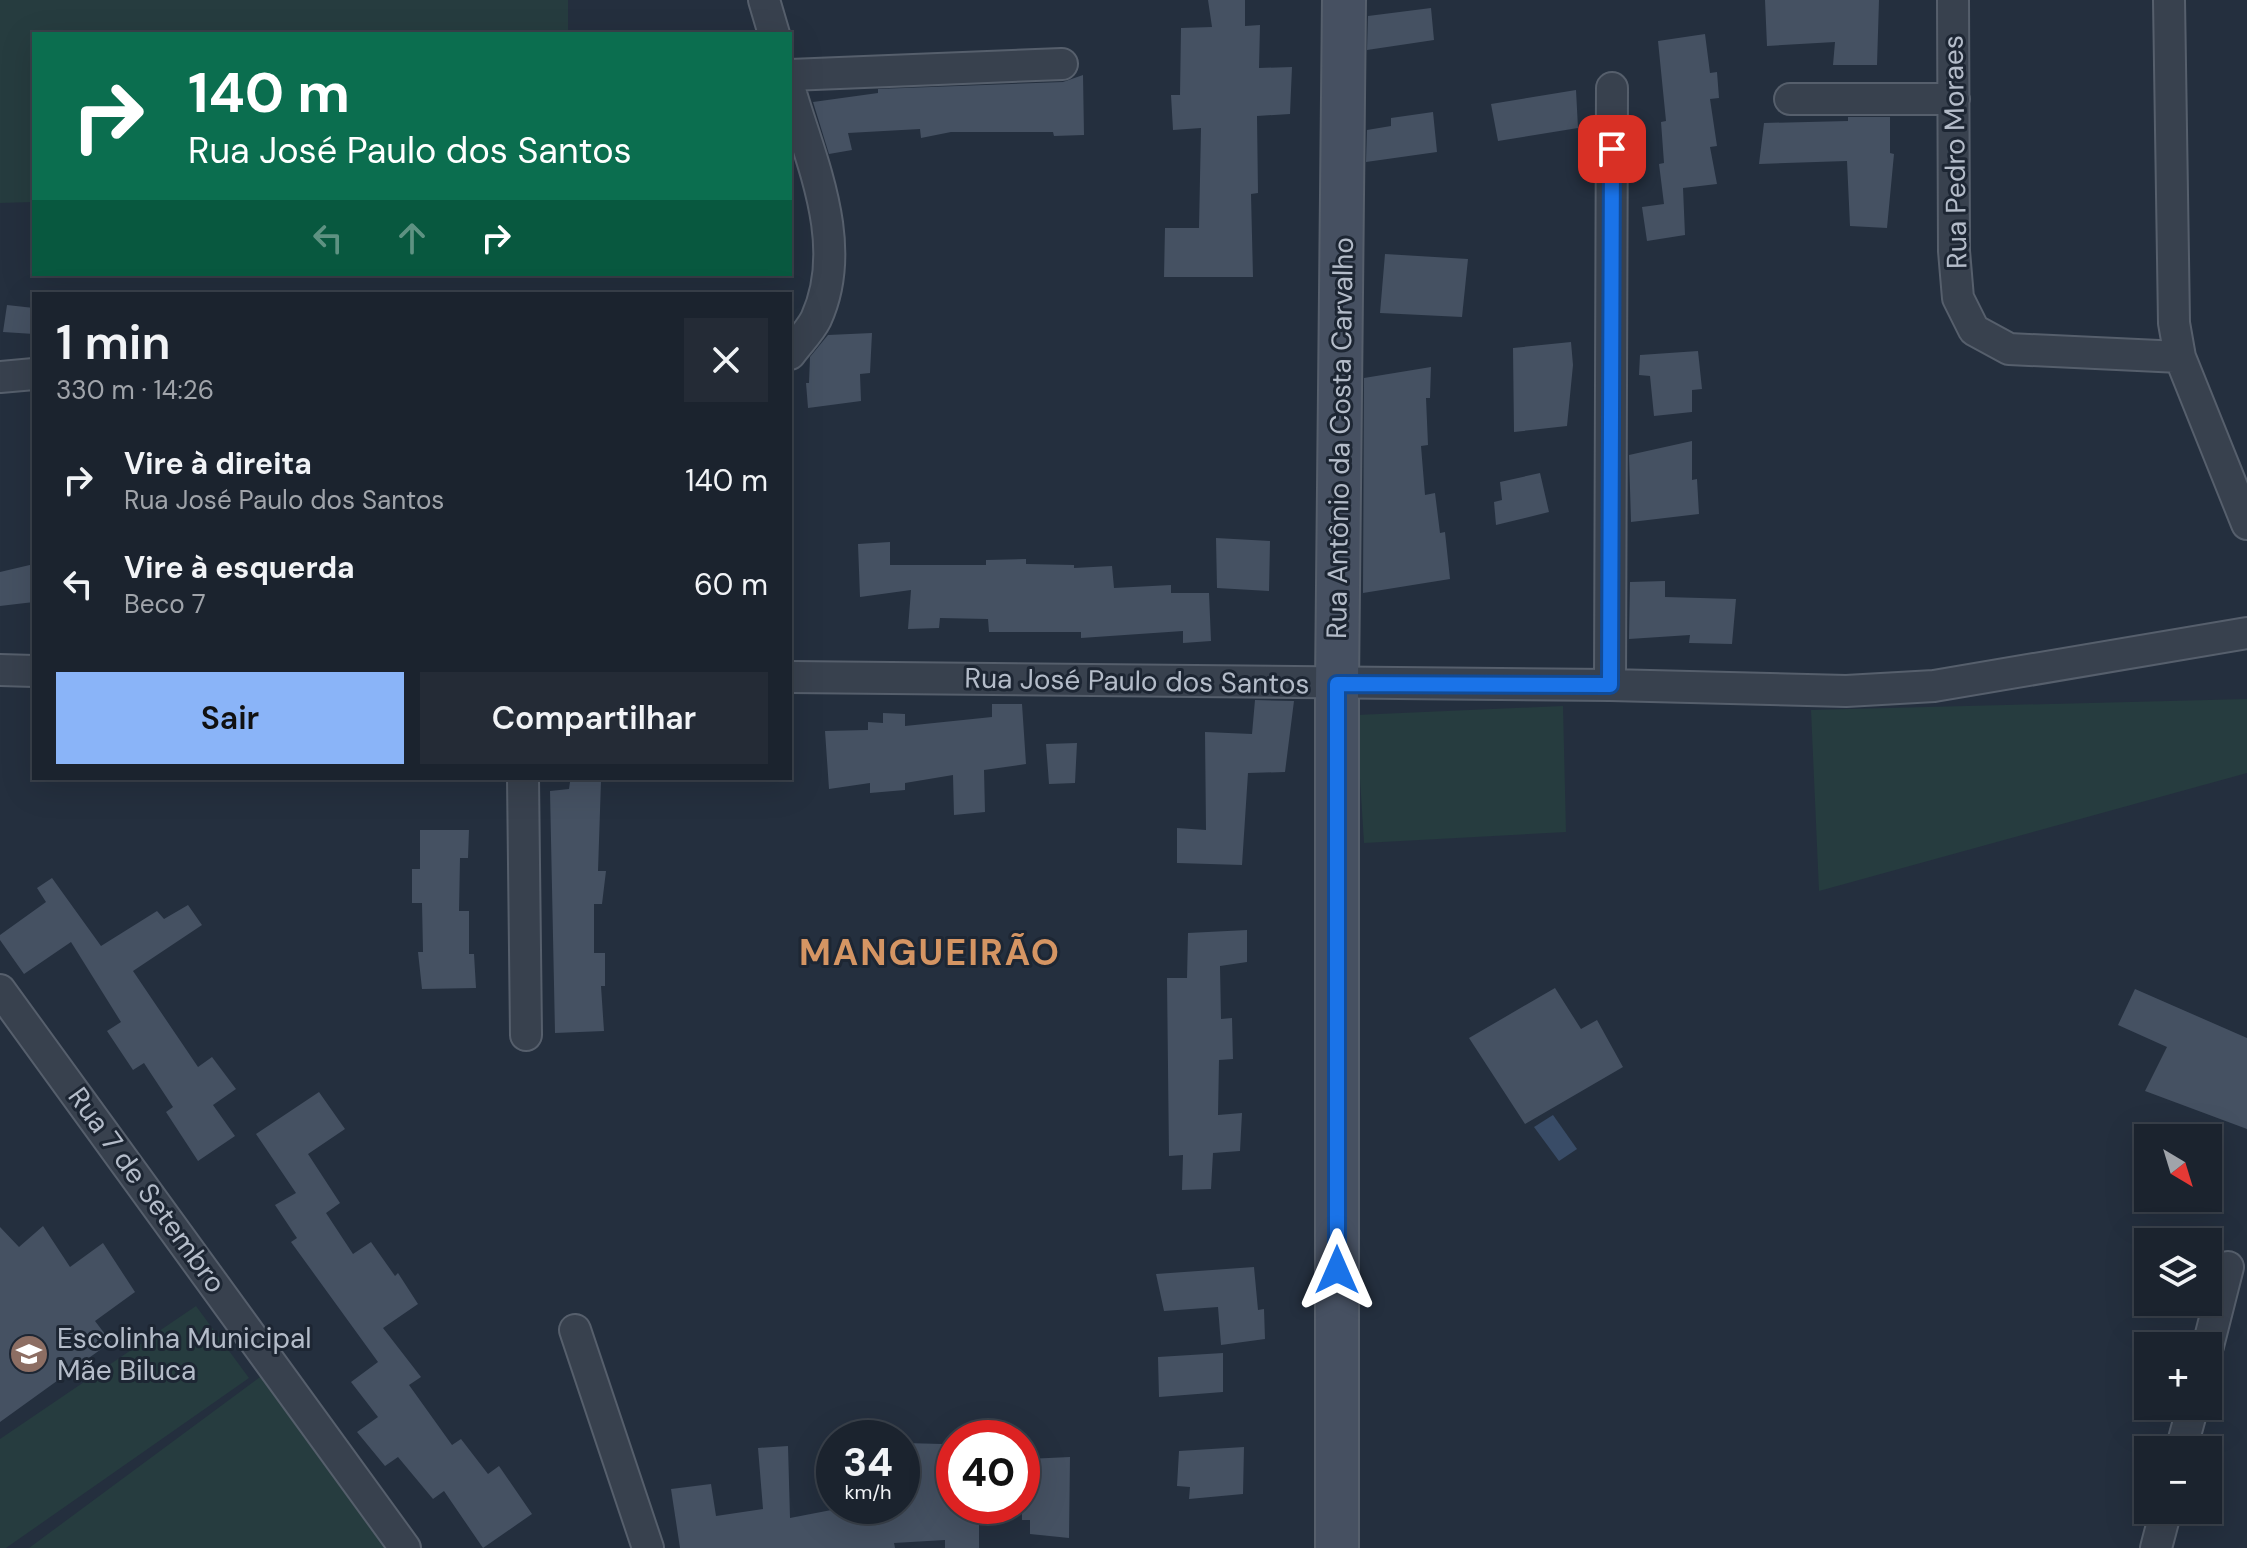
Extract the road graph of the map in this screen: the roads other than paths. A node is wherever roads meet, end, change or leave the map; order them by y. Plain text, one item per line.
1 (764, 0) edge
2 (1344, 0) edge
3 (1953, 0) edge
4 (2169, 0) edge
5 (773, 32) edge
6 (1062, 64) dead end
7 (792, 75) edge
8 (1612, 88) dead end
9 (792, 97) edge
10 (1790, 99) dead end
11 (1954, 99) junction
12 (792, 351) edge
13 (2180, 357) junction
14 (32, 374) edge
15 (0, 377) edge
16 (2247, 524) edge
17 (2247, 633) edge
18 (0, 670) edge
19 (32, 671) edge
20 (792, 677) edge
21 (1337, 684) junction
22 (1610, 685) junction
23 (523, 780) edge
24 (0, 990) edge
25 (526, 1035) dead end
26 (2228, 1267) dead end
27 (575, 1330) dead end
28 (2212, 1332) edge
29 (2162, 1524) edge
30 (405, 1548) edge
31 (648, 1548) edge
32 (1337, 1548) edge
33 (2156, 1548) edge

1 - 5 street
2 - 21 street, Rua Antônio da Costa Carvalho
3 - 11 street, Rua Pedro Moraes
4 - 13 street
6 - 7 street
8 - 22 street
9 - 12 street
10 - 11 street
11 - 13 street, Rua Pedro Moraes
13 - 16 street
14 - 15 street
17 - 22 street, Rua José Paulo dos Santos
18 - 19 street
20 - 21 street, Rua José Paulo dos Santos
21 - 22 street, Rua José Paulo dos Santos
21 - 32 street, Rua Antônio da Costa Carvalho
23 - 25 street
24 - 30 street, Rua 7 de Setembro
26 - 28 street
27 - 31 street
29 - 33 street

